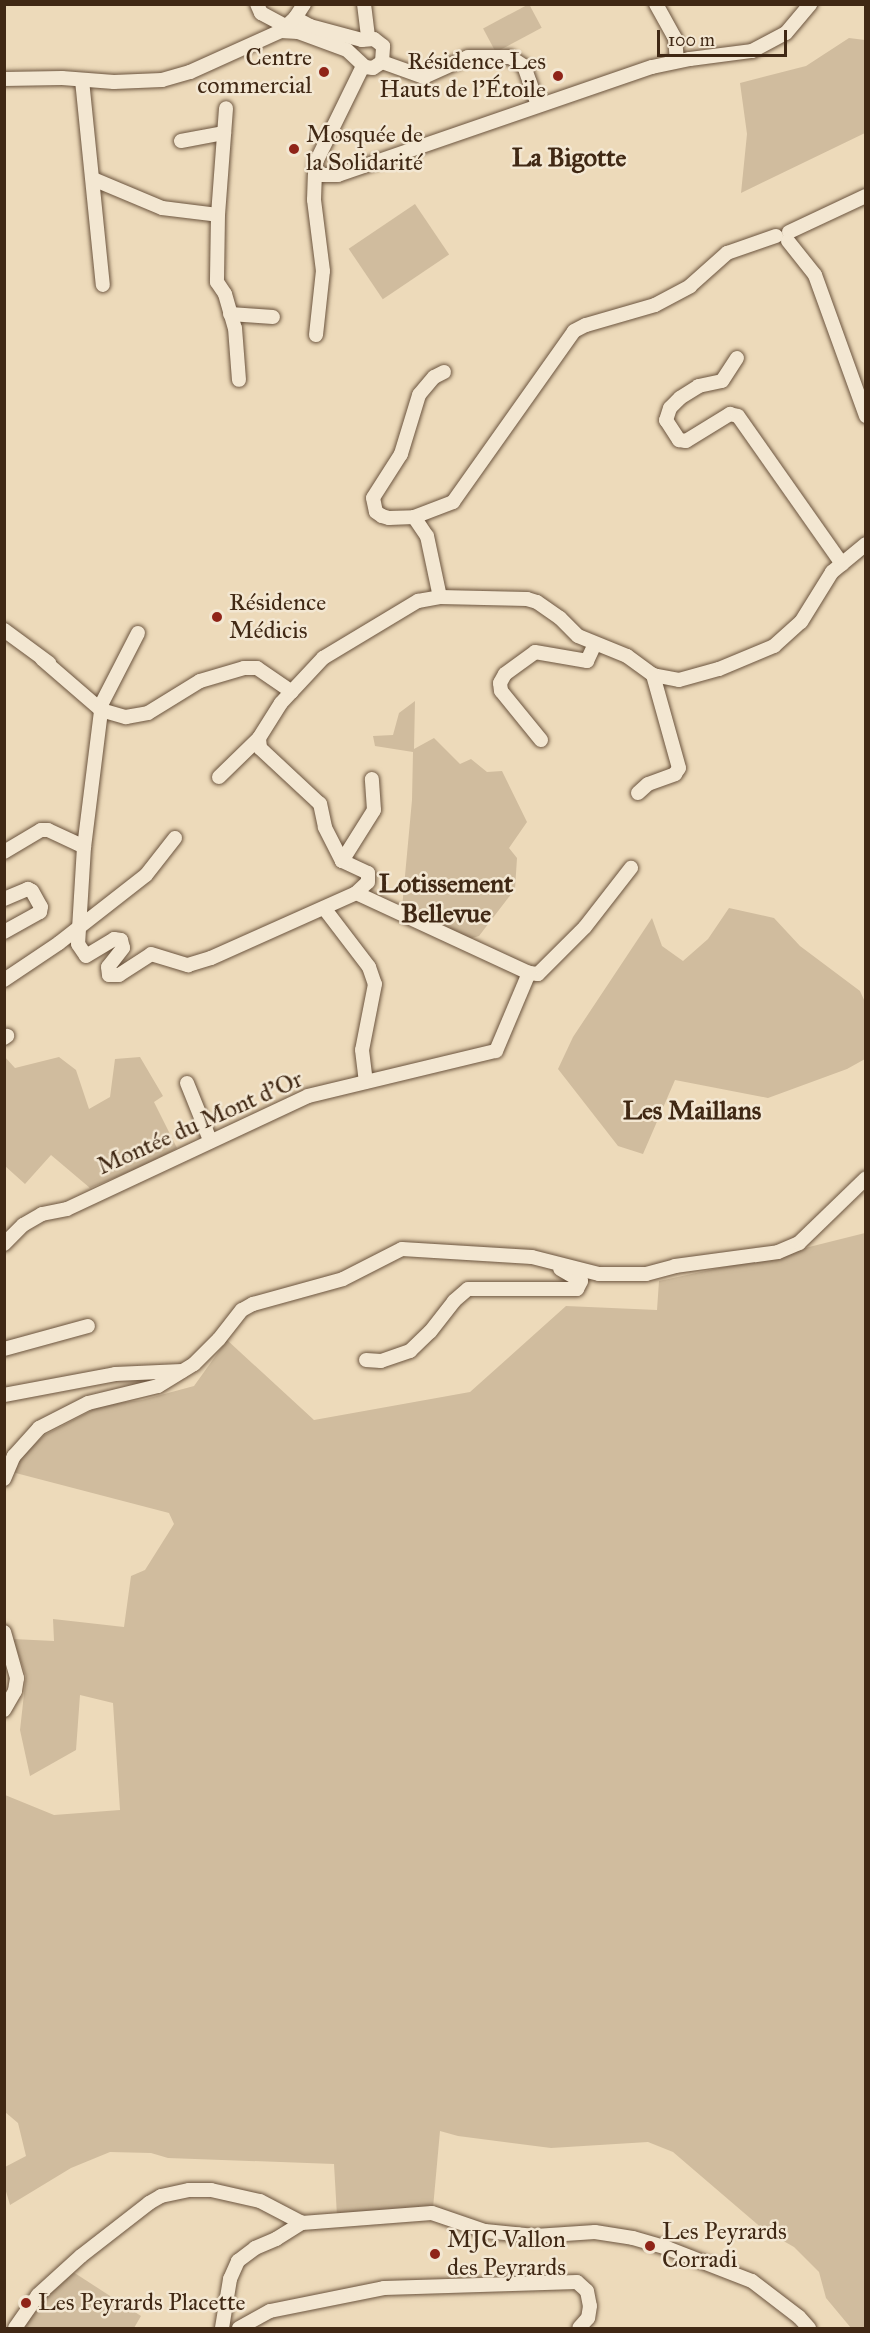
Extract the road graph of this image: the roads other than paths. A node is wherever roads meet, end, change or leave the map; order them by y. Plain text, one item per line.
1 (257, 4) edge
2 (304, 4) edge
3 (364, 4) edge
4 (656, 4) edge
5 (810, 4) edge
6 (288, 26) junction
7 (365, 39) junction
8 (359, 60) junction
9 (677, 61) junction
10 (382, 62) junction
11 (4, 79) edge
12 (82, 80) junction
13 (538, 105) junction
14 (226, 108) dead end
15 (224, 134) junction
16 (181, 141) dead end
17 (315, 175) junction
18 (93, 180) junction
19 (866, 196) edge
20 (218, 215) junction
21 (784, 236) junction
22 (104, 285) dead end
23 (230, 314) junction
24 (273, 317) dead end
25 (316, 335) dead end
26 (737, 358) dead end
27 (444, 372) dead end
28 (239, 380) dead end
29 (866, 416) edge
30 (414, 518) junction
31 (866, 544) edge
32 (842, 564) junction
33 (440, 597) junction
34 (4, 630) edge
35 (138, 633) dead end
36 (595, 644) junction
37 (653, 675) junction
38 (292, 692) junction
39 (102, 706) junction
40 (259, 738) junction
41 (541, 740) dead end
42 (219, 777) dead end
43 (372, 779) dead end
44 (638, 793) dead end
45 (85, 829) junction
46 (66, 838) junction
47 (175, 838) dead end
48 (84, 847) junction
49 (4, 852) edge
50 (342, 861) junction
51 (631, 868) dead end
52 (356, 893) junction
53 (4, 899) edge
54 (324, 908) junction
55 (78, 927) junction
56 (4, 932) edge
57 (530, 973) junction
58 (4, 980) edge
59 (366, 1082) junction
60 (187, 1083) dead end
61 (210, 1140) junction
62 (866, 1178) edge
63 (4, 1244) edge
64 (520, 1256) junction
65 (88, 1326) dead end
66 (4, 1349) edge
67 (366, 1360) dead end
68 (184, 1371) junction
69 (4, 1395) edge
70 (4, 1479) edge
71 (4, 1632) edge
72 (4, 1710) edge
73 (302, 2223) junction
74 (15, 2328) edge
75 (222, 2328) edge
76 (238, 2328) edge
77 (579, 2328) edge
78 (809, 2328) edge

1 - 6 street
2 - 6 street
3 - 7 street
4 - 9 street
5 - 9 street
6 - 7 street
6 - 8 street
6 - 12 street
7 - 8 street
7 - 10 street
8 - 10 street
8 - 17 street
9 - 13 street
10 - 13 street
11 - 12 street
12 - 18 street
13 - 17 street
14 - 15 street
15 - 16 street
15 - 20 street
17 - 25 street
18 - 20 street
18 - 22 street
19 - 21 street
20 - 23 street
21 - 29 street
21 - 30 street
23 - 24 street
23 - 28 street
26 - 32 street
27 - 30 street
30 - 33 street
31 - 32 street
32 - 37 street
33 - 36 street
33 - 38 street
34 - 39 street
35 - 39 street
36 - 37 street
36 - 41 street
37 - 44 street
38 - 39 street
38 - 40 street
39 - 45 street
40 - 42 street
40 - 50 street
43 - 50 street
45 - 46 street
45 - 48 street
46 - 48 street
46 - 49 street
47 - 55 street
48 - 55 street
50 - 52 street
51 - 57 street
52 - 54 street
52 - 57 street
53 - 56 street
54 - 55 street
54 - 59 street
55 - 58 street
57 - 59 street, Montée du Mont d'Or
59 - 61 street, Montée du Mont d'Or
60 - 61 street
61 - 63 street, Montée du Mont d'Or
62 - 64 street
64 - 67 street
64 - 68 street
65 - 66 street
68 - 69 street
68 - 70 street
71 - 72 street
73 - 74 street
73 - 75 street
73 - 78 street
76 - 77 street

